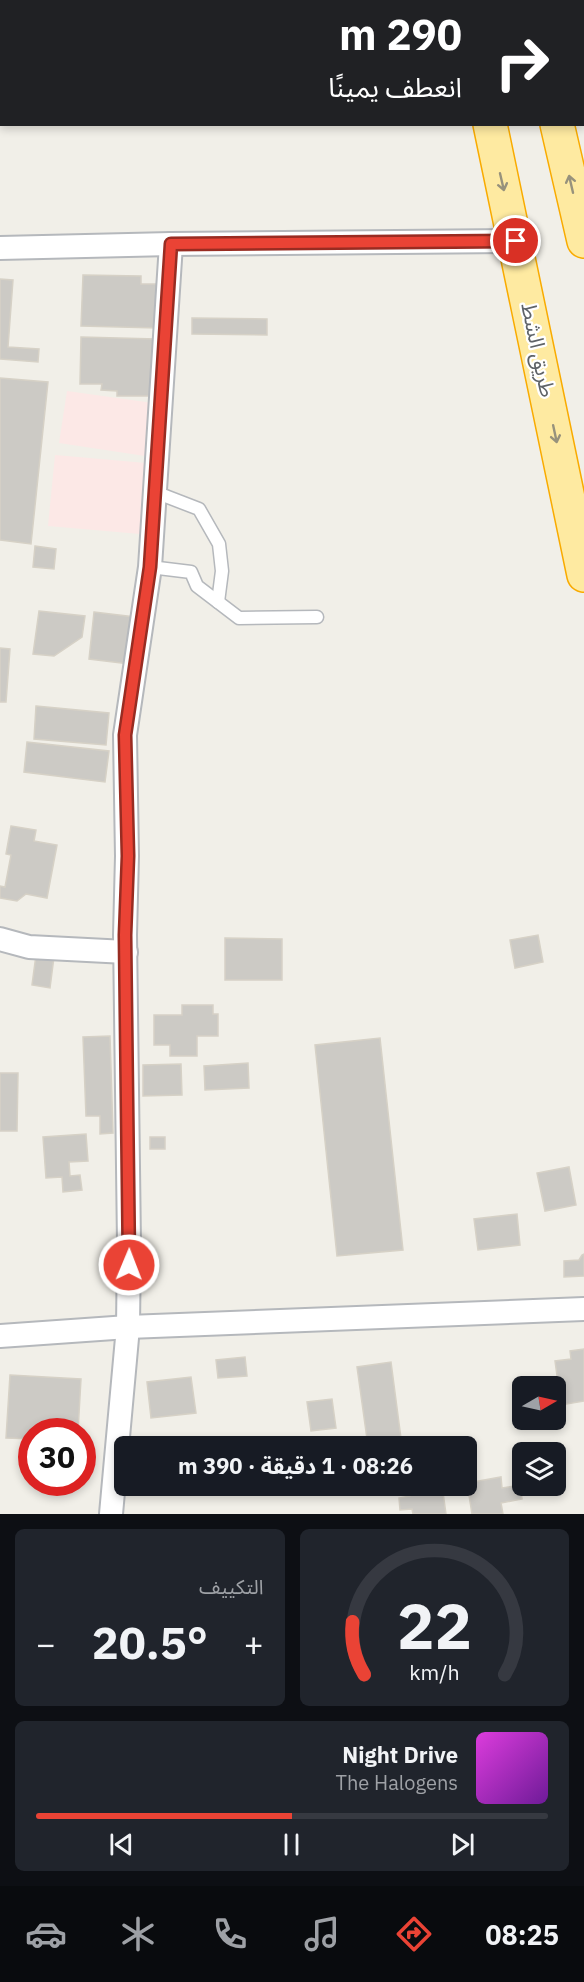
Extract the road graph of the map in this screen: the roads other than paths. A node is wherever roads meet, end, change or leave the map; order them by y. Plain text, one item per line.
1 (490, 126) edge
2 (557, 126) edge
3 (516, 241) junction
4 (584, 241) edge
5 (171, 244) junction
6 (0, 248) edge
7 (155, 492) junction
8 (150, 567) junction
9 (584, 575) edge
10 (218, 602) junction
11 (317, 617) dead end
12 (1, 940) edge
13 (126, 952) junction
14 (584, 1309) edge
15 (128, 1327) junction
16 (0, 1336) edge
17 (111, 1514) edge

1 -> 3 highway, طريق الشط
4 -> 2 highway
3 - 5 street
3 -> 9 highway, طريق الشط
5 - 6 street
5 - 7 street
7 - 8 street
7 - 10 lane
8 - 10 lane
8 - 13 street
10 - 11 lane
12 - 13 street
13 - 15 street
14 - 15 street
15 - 16 street
15 - 17 street

